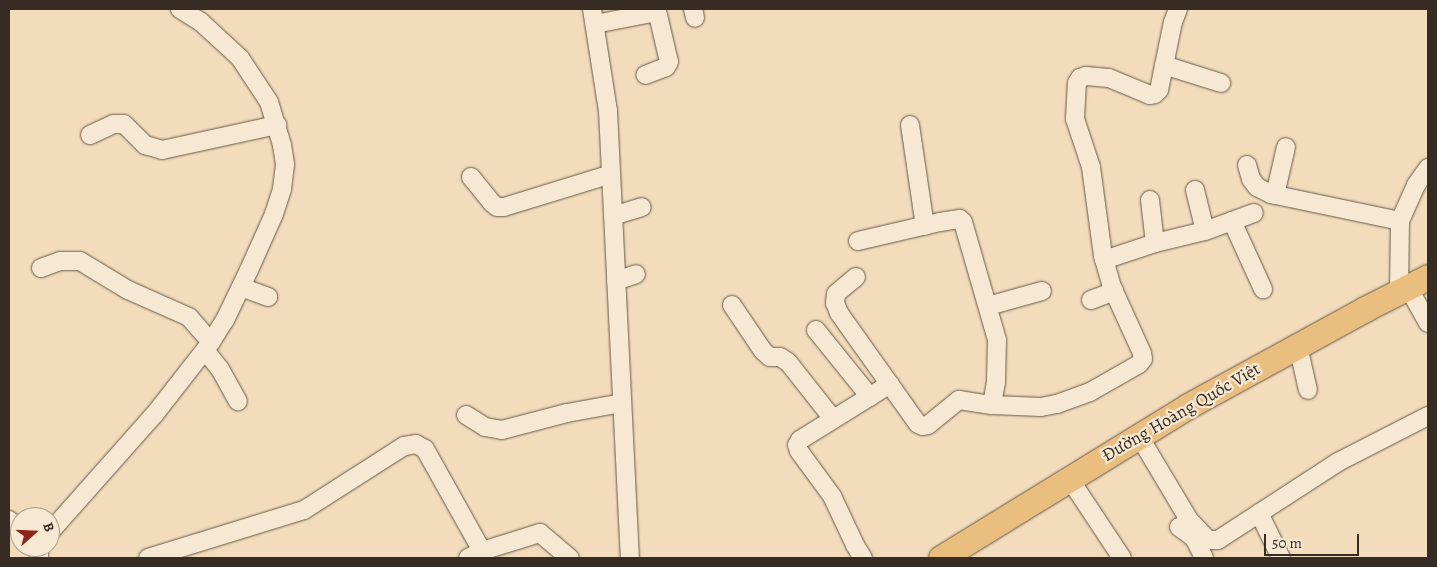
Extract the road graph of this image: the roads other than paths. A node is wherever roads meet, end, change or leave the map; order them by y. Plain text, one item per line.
1 (180, 9) edge
2 (1178, 9) edge
3 (593, 16) edge
4 (1164, 65) junction
5 (644, 75) dead end
6 (1221, 83) dead end
7 (278, 125) junction
8 (910, 125) dead end
9 (90, 135) dead end
10 (1286, 147) dead end
11 (1247, 165) dead end
12 (1428, 168) edge
13 (612, 174) junction
14 (471, 177) dead end
15 (1195, 190) dead end
16 (1275, 195) junction
17 (1150, 200) dead end
18 (642, 207) dead end
19 (1254, 213) dead end
20 (613, 216) junction
21 (1232, 221) junction
22 (1400, 221) junction
23 (925, 226) junction
24 (1205, 231) junction
25 (858, 241) dead end
26 (1155, 243) junction
27 (1104, 260) junction
28 (41, 268) dead end
29 (636, 274) dead end
30 (856, 277) dead end
31 (616, 281) junction
32 (1412, 285) edge
33 (241, 287) junction
34 (1263, 289) dead end
35 (1114, 291) junction
36 (1042, 292) dead end
37 (268, 297) dead end
38 (1091, 300) dead end
39 (732, 305) dead end
40 (988, 306) junction
41 (1428, 324) edge
42 (816, 330) dead end
43 (208, 346) junction
44 (1298, 346) junction
45 (890, 384) junction
46 (1308, 390) dead end
47 (870, 397) junction
48 (238, 401) dead end
49 (622, 403) junction
50 (992, 405) junction
51 (466, 415) dead end
52 (1428, 416) edge
53 (833, 419) junction
54 (1139, 436) junction
55 (1070, 478) junction
56 (1259, 513) junction
57 (60, 521) edge
58 (1179, 527) dead end
59 (475, 555) edge
60 (148, 558) edge
61 (570, 558) edge
62 (630, 558) edge
63 (863, 558) edge
64 (941, 558) edge
65 (1122, 558) edge
66 (1204, 558) edge
67 (1281, 558) edge

1 - 7 street
2 - 4 street
3 - 5 street
3 - 13 street
4 - 6 street
4 - 27 street
7 - 9 street
7 - 33 street
8 - 23 street
10 - 16 street
11 - 16 street
12 - 22 street
13 - 14 street
13 - 20 street
15 - 24 street
16 - 22 street
17 - 26 street
18 - 20 street
19 - 21 street
20 - 31 street
21 - 24 street
21 - 34 street
22 - 32 street
23 - 25 street
23 - 40 street
24 - 26 street
26 - 27 street
27 - 35 street
28 - 43 street
29 - 31 street
30 - 45 street
31 - 49 street
32 - 41 street
32 - 44 highway, Đường Hoàng Quốc Việt
33 - 37 street
33 - 43 street
35 - 38 street
35 - 50 street
36 - 40 street
39 - 53 street
40 - 50 street
42 - 47 street
43 - 48 street
43 - 57 street
44 - 46 street
44 - 54 highway, Đường Hoàng Quốc Việt
45 - 47 street
45 - 50 street
47 - 53 street
49 - 51 street
49 - 62 street
52 - 56 street
53 - 63 street
54 - 55 highway, Đường Hoàng Quốc Việt
54 - 56 street
55 - 64 highway, Đường Hoàng Quốc Việt
55 - 65 street
56 - 67 street
58 - 66 street
59 - 60 street
59 - 61 street

